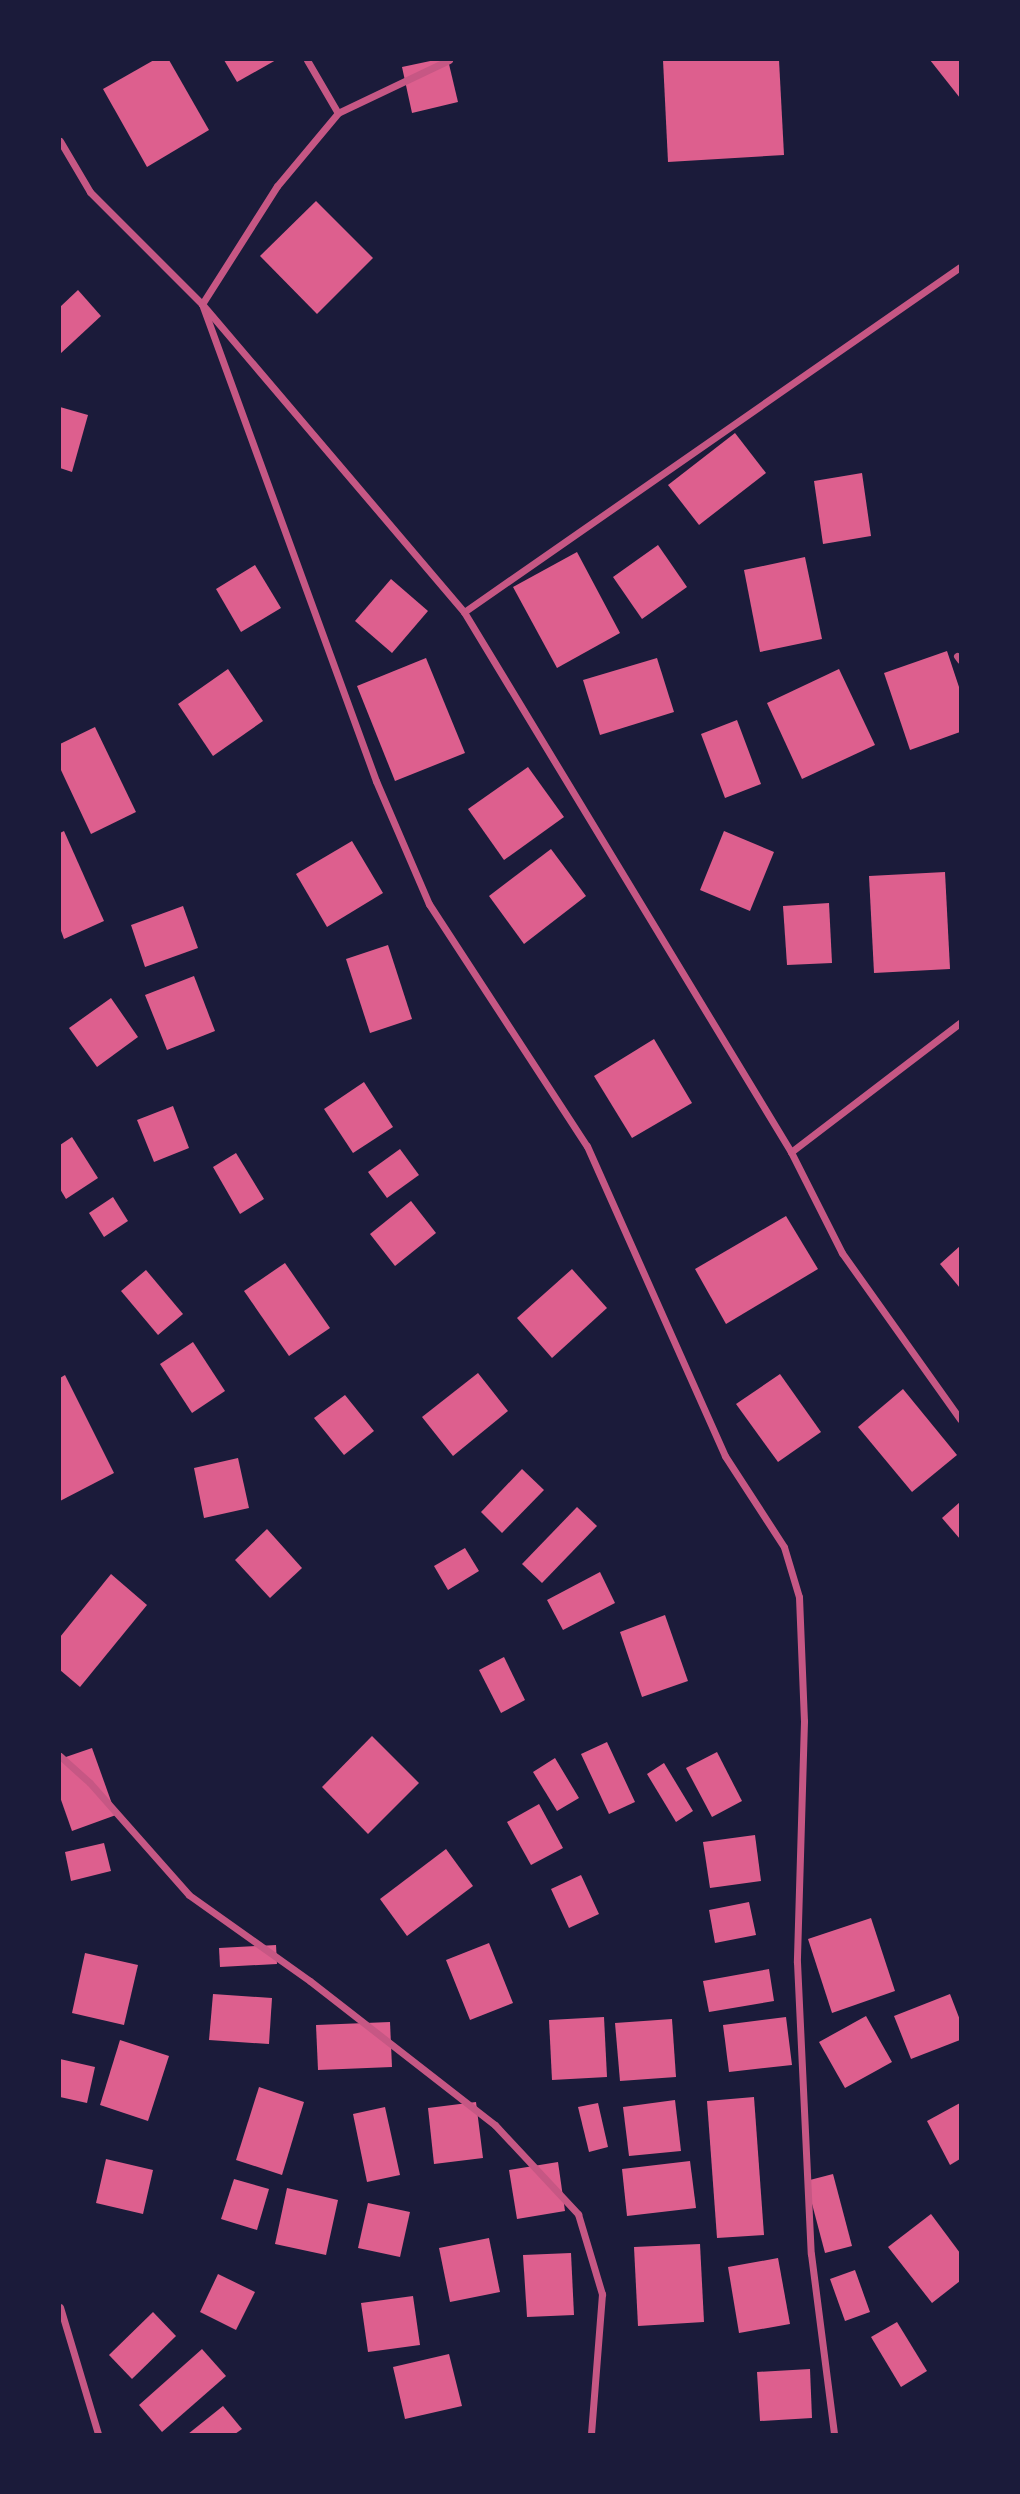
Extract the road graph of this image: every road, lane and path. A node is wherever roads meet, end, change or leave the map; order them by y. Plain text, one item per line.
1 (307, 60) edge
2 (449, 60) edge
3 (338, 113) junction
4 (60, 141) edge
5 (961, 267) edge
6 (202, 304) junction
7 (464, 612) junction
8 (961, 1023) edge
9 (792, 1152) junction
10 (961, 1419) edge
11 (60, 1756) edge
12 (60, 2307) edge
13 (97, 2434) edge
14 (591, 2434) edge
15 (834, 2434) edge

1 - 3 street
2 - 3 street
3 - 6 street
4 - 6 street
5 - 7 street
6 - 7 street
6 - 15 street
7 - 9 street
8 - 9 street
9 - 10 street
11 - 14 street
12 - 13 street

